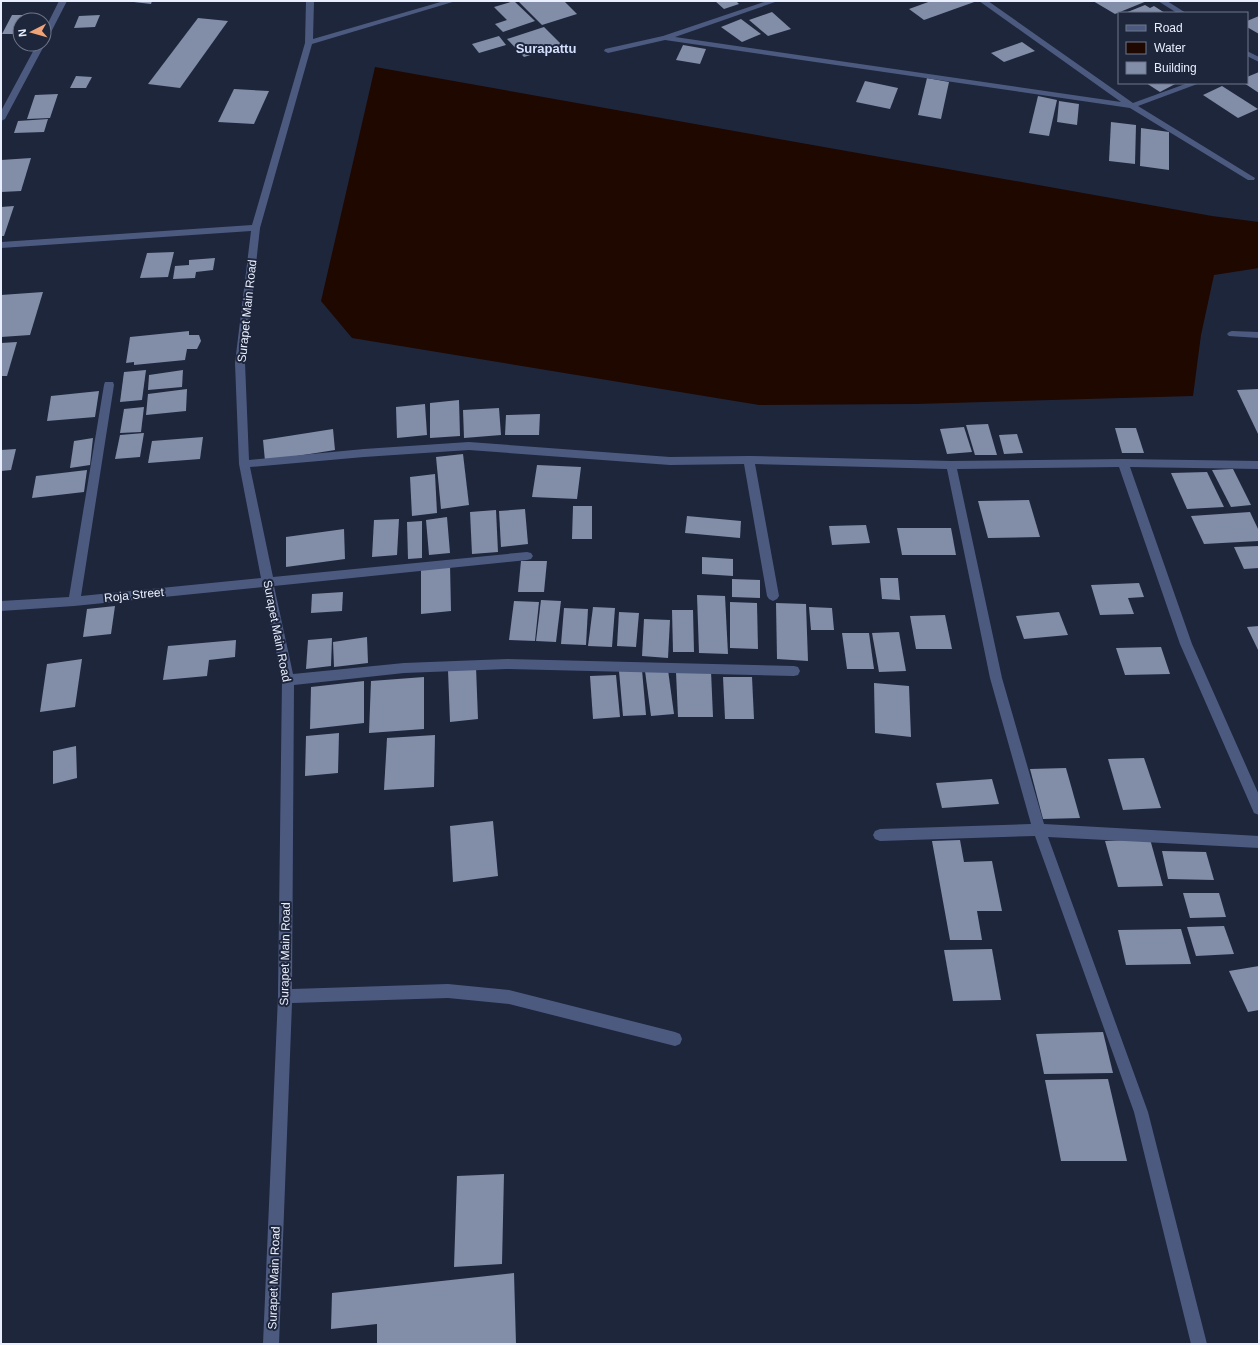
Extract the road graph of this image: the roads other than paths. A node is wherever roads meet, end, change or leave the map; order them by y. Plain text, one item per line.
1 (64, 1) edge
2 (310, 1) edge
3 (452, 1) edge
4 (774, 1) edge
5 (983, 1) edge
6 (1162, 1) edge
7 (1180, 12) edge
8 (52, 23) edge
9 (665, 38) junction
10 (309, 43) junction
11 (608, 51) dead end
12 (37, 52) edge
13 (1248, 54) edge
14 (1259, 60) edge
15 (1248, 64) edge
16 (1193, 84) edge
17 (1132, 106) junction
18 (1, 119) edge
19 (1251, 178) dead end
20 (256, 228) junction
21 (1, 245) edge
22 (1232, 334) dead end
23 (1259, 335) edge
24 (109, 385) dead end
25 (749, 460) junction
26 (1123, 463) junction
27 (244, 464) junction
28 (951, 465) junction
29 (1259, 465) edge
30 (527, 556) dead end
31 (268, 582) junction
32 (773, 596) dead end
33 (74, 601) junction
34 (1, 606) edge
35 (794, 671) dead end
36 (288, 680) junction
37 (1259, 809) edge
38 (1039, 830) junction
39 (880, 835) dead end
40 (1259, 842) edge
41 (285, 996) junction
42 (675, 1039) dead end
43 (271, 1344) edge
44 (1199, 1344) edge

1 - 8 street
2 - 10 street, Surapet Main Road
3 - 10 street
4 - 9 street
5 - 17 street
6 - 7 street
9 - 11 street
9 - 17 street
10 - 20 street, Surapet Main Road
12 - 18 street
13 - 14 street
14 - 15 street
16 - 17 street
17 - 19 street
20 - 21 street
20 - 27 street, Surapet Main Road
22 - 23 street
24 - 33 street
25 - 27 street
25 - 28 street
25 - 32 street
26 - 28 street
26 - 29 street
26 - 37 street
27 - 31 street, Surapet Main Road
28 - 38 street
30 - 31 street, Roja Street
31 - 33 street, Roja Street
31 - 36 street, Surapet Main Road
33 - 34 street, Roja Street
35 - 36 street
36 - 41 street, Surapet Main Road
38 - 39 street
38 - 40 street
38 - 44 street
41 - 42 street
41 - 43 street, Surapet Main Road

